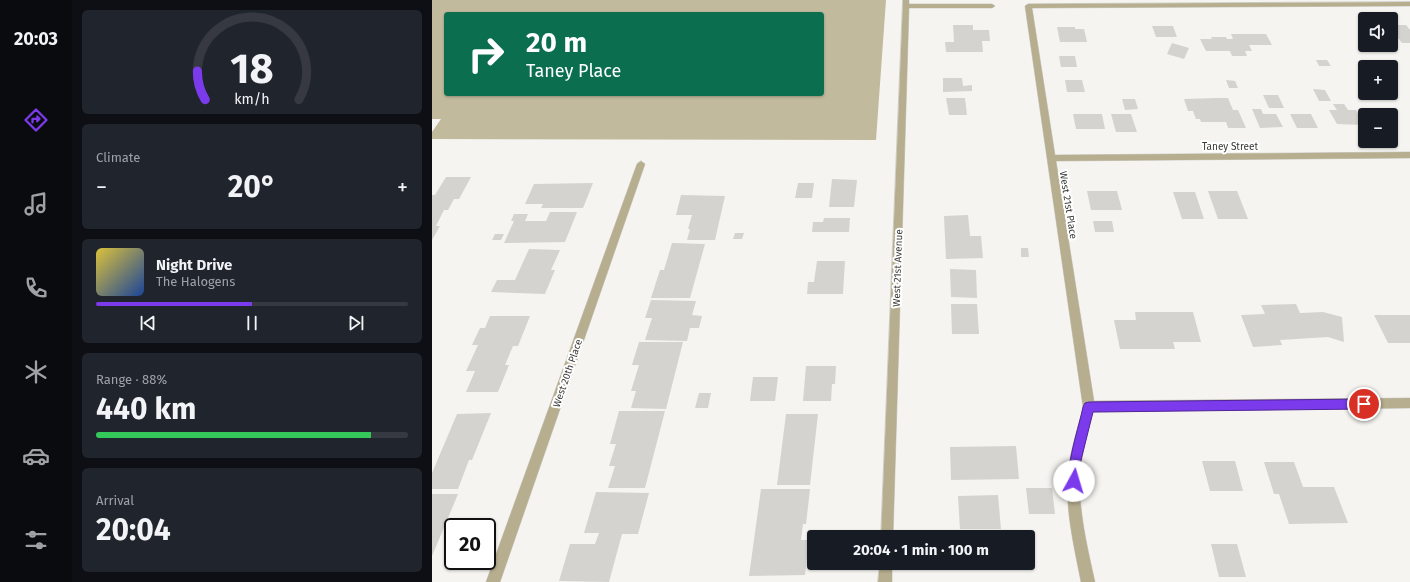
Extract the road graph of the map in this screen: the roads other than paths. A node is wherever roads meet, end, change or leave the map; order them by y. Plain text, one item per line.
1 (1315, 2) edge
2 (906, 3) edge
3 (1410, 4) edge
4 (992, 6) dead end
5 (1410, 155) edge
6 (1050, 158) junction
7 (641, 164) dead end
8 (1410, 403) edge
9 (1089, 407) junction
10 (887, 530) edge
11 (886, 570) edge
12 (493, 582) edge
13 (885, 582) edge
14 (1088, 582) edge

1 - 3 street
1 - 6 street, West 21st Place
2 - 4 street
2 - 10 street, West 21st Avenue
5 - 6 street, Taney Street
6 - 9 street, West 21st Place
7 - 12 street, West 20th Place
8 - 9 street
9 - 14 street
11 - 13 street

